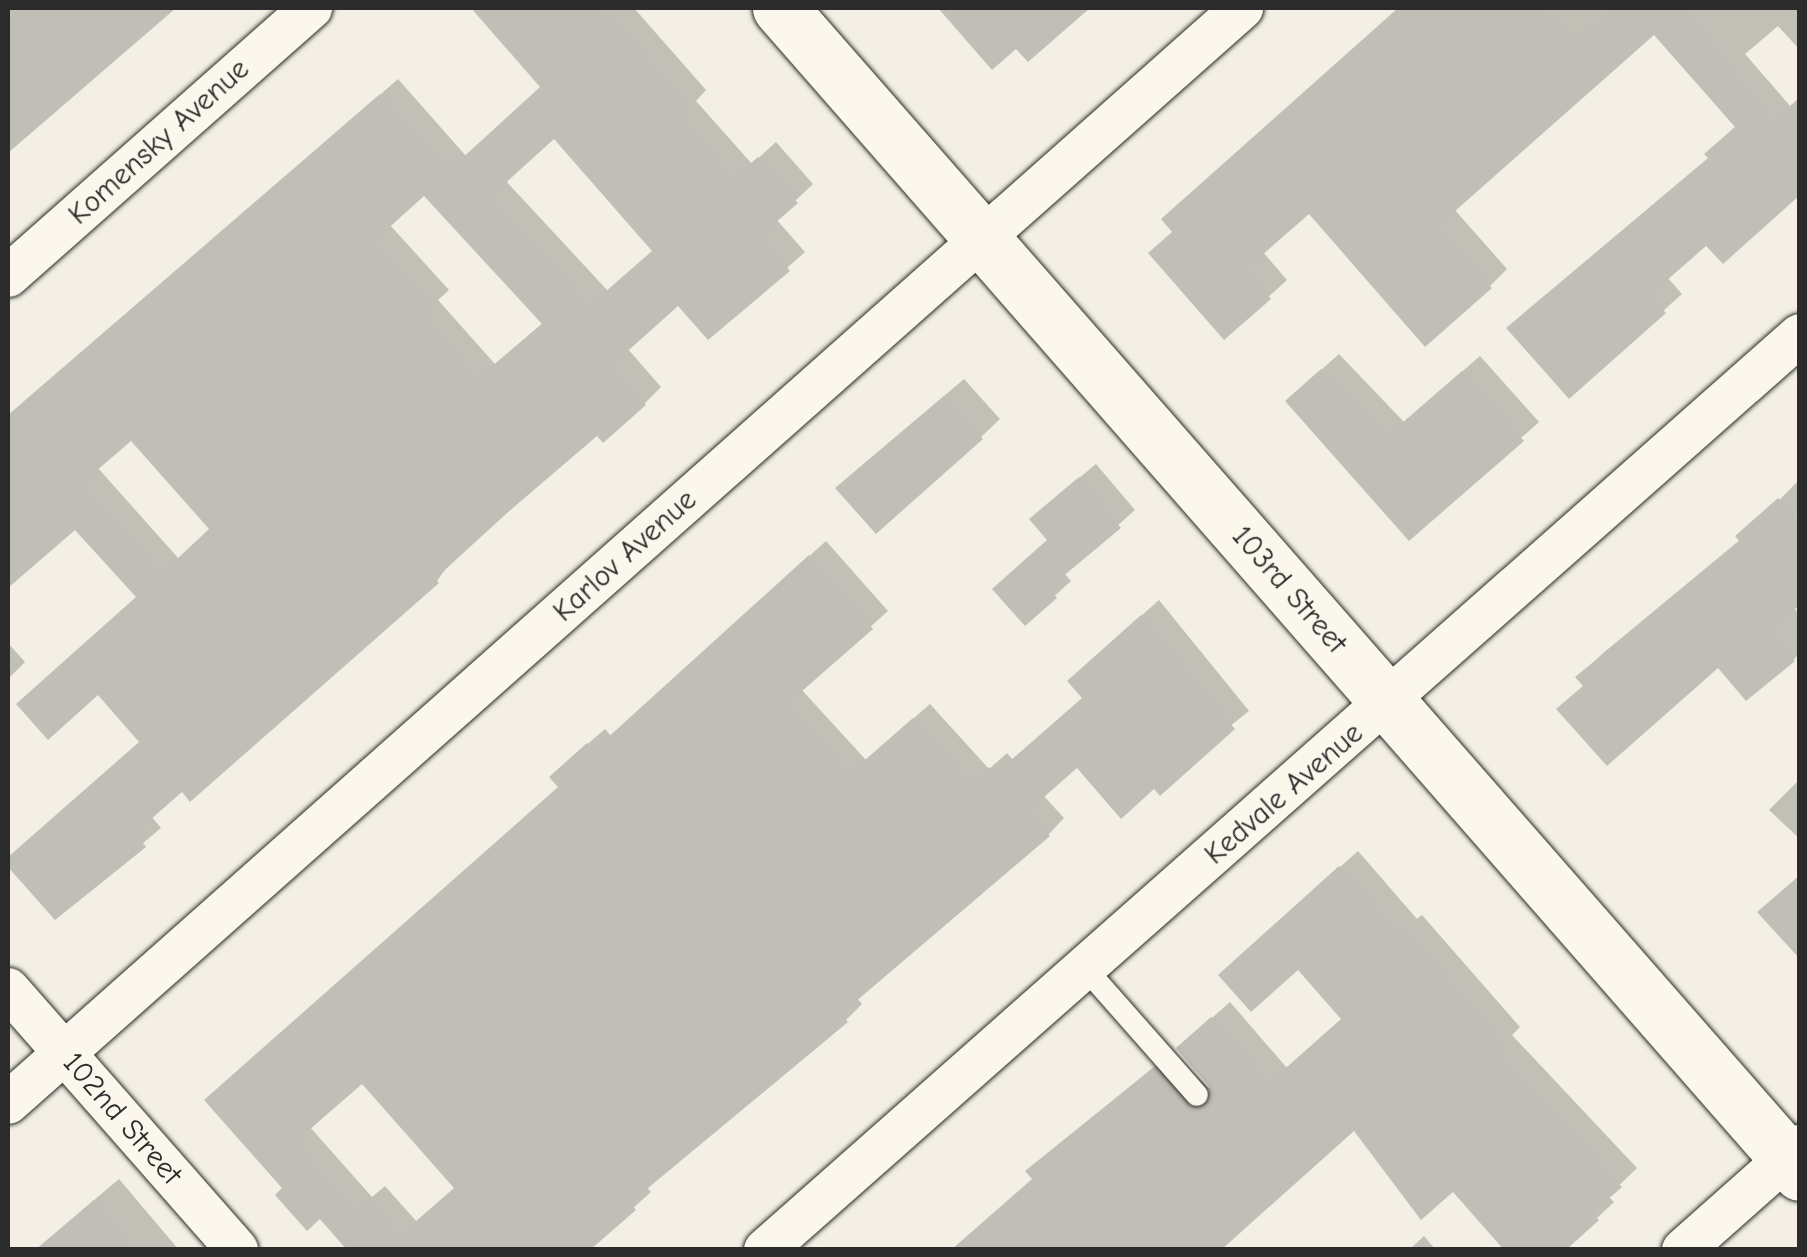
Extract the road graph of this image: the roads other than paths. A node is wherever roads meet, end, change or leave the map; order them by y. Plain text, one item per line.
1 (311, 8) edge
2 (780, 8) edge
3 (1242, 8) edge
4 (982, 239) junction
5 (8, 276) edge
6 (1800, 335) edge
7 (1388, 703) junction
8 (1086, 968) junction
9 (8, 988) edge
10 (64, 1053) junction
11 (1197, 1095) dead end
12 (8, 1103) edge
13 (1795, 1159) edge
14 (236, 1250) edge
15 (765, 1250) edge
16 (1682, 1250) edge

1 - 5 street, Komensky Avenue
2 - 4 main road, 103rd Street
3 - 4 street, Karlov Avenue
4 - 7 main road, 103rd Street
4 - 10 street, Karlov Avenue
6 - 7 street, Kedvale Avenue
7 - 8 street, Kedvale Avenue
7 - 13 main road, 103rd Street
8 - 11 lane
8 - 15 street, Kedvale Avenue
9 - 10 street, 102nd Street
10 - 12 street, Karlov Avenue
10 - 14 street, 102nd Street
13 - 16 street

